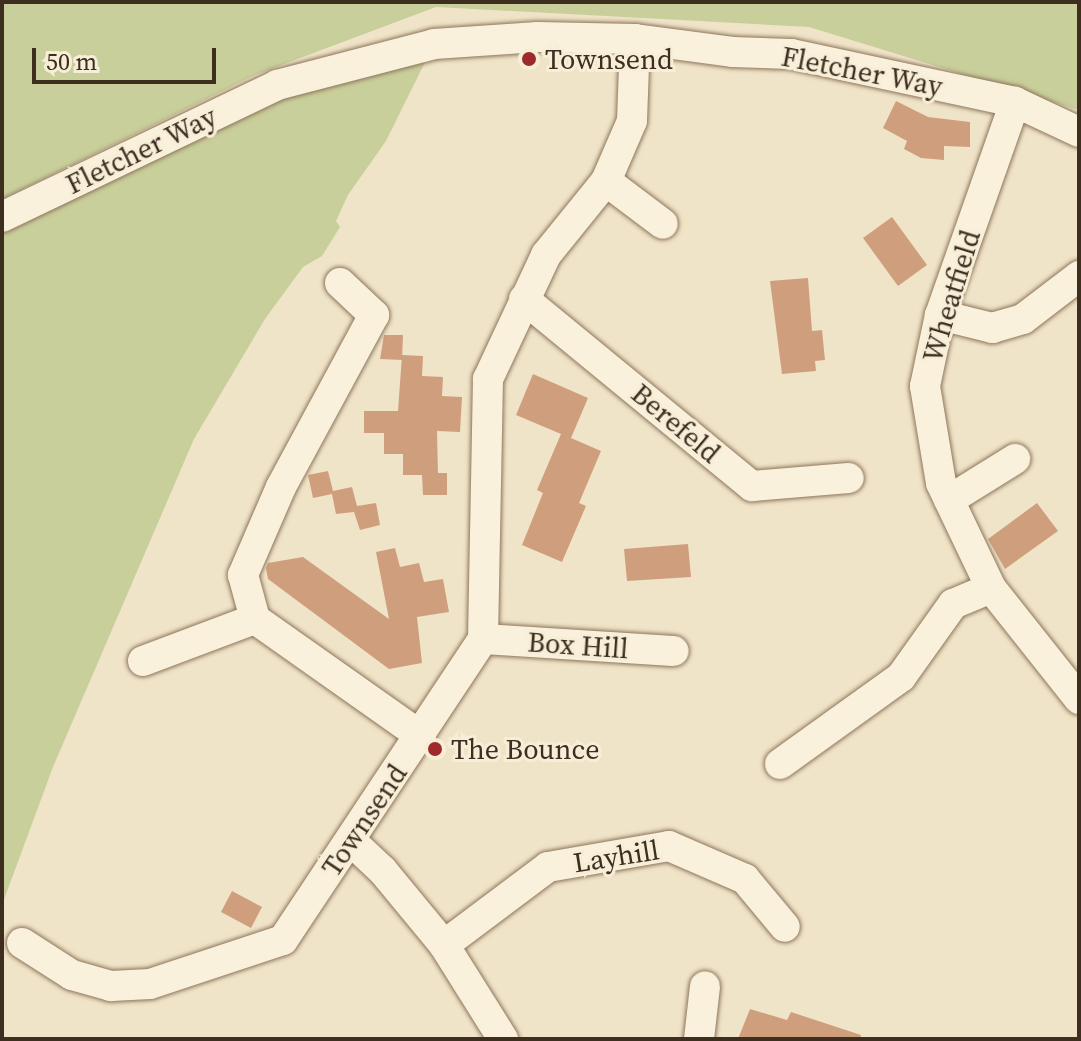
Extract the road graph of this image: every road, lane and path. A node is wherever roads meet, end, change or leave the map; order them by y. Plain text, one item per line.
1 (635, 39) junction
2 (1015, 102) junction
3 (1079, 132) edge
4 (606, 181) junction
5 (2, 217) edge
6 (663, 224) dead end
7 (1079, 276) edge
8 (340, 283) dead end
9 (524, 299) junction
10 (940, 315) junction
11 (1015, 459) dead end
12 (849, 478) dead end
13 (949, 500) junction
14 (991, 588) junction
15 (255, 619) junction
16 (483, 639) junction
17 (674, 651) dead end
18 (143, 661) dead end
19 (1079, 699) edge
20 (421, 736) junction
21 (780, 764) dead end
22 (350, 840) junction
23 (785, 927) dead end
24 (22, 943) dead end
25 (444, 945) junction
26 (705, 986) dead end
27 (503, 1039) edge
28 (699, 1039) edge

1 - 2 street, Fletcher Way
1 - 4 street
1 - 5 street, Fletcher Way
2 - 3 street, Fletcher Way
2 - 10 street, Wheatfield
4 - 6 street
4 - 9 street
7 - 10 street
8 - 15 street
9 - 12 street, Berefeld
9 - 16 street
10 - 13 street, Wheatfield
11 - 13 street
13 - 14 street, Wheatfield
14 - 19 street, Wheatfield
14 - 21 street
15 - 18 street
15 - 20 street
16 - 17 street, Box Hill
16 - 20 street, Townsend
20 - 22 street, Townsend
22 - 24 street, Townsend
22 - 25 street
23 - 25 street, Layhill
25 - 27 street
26 - 28 street

